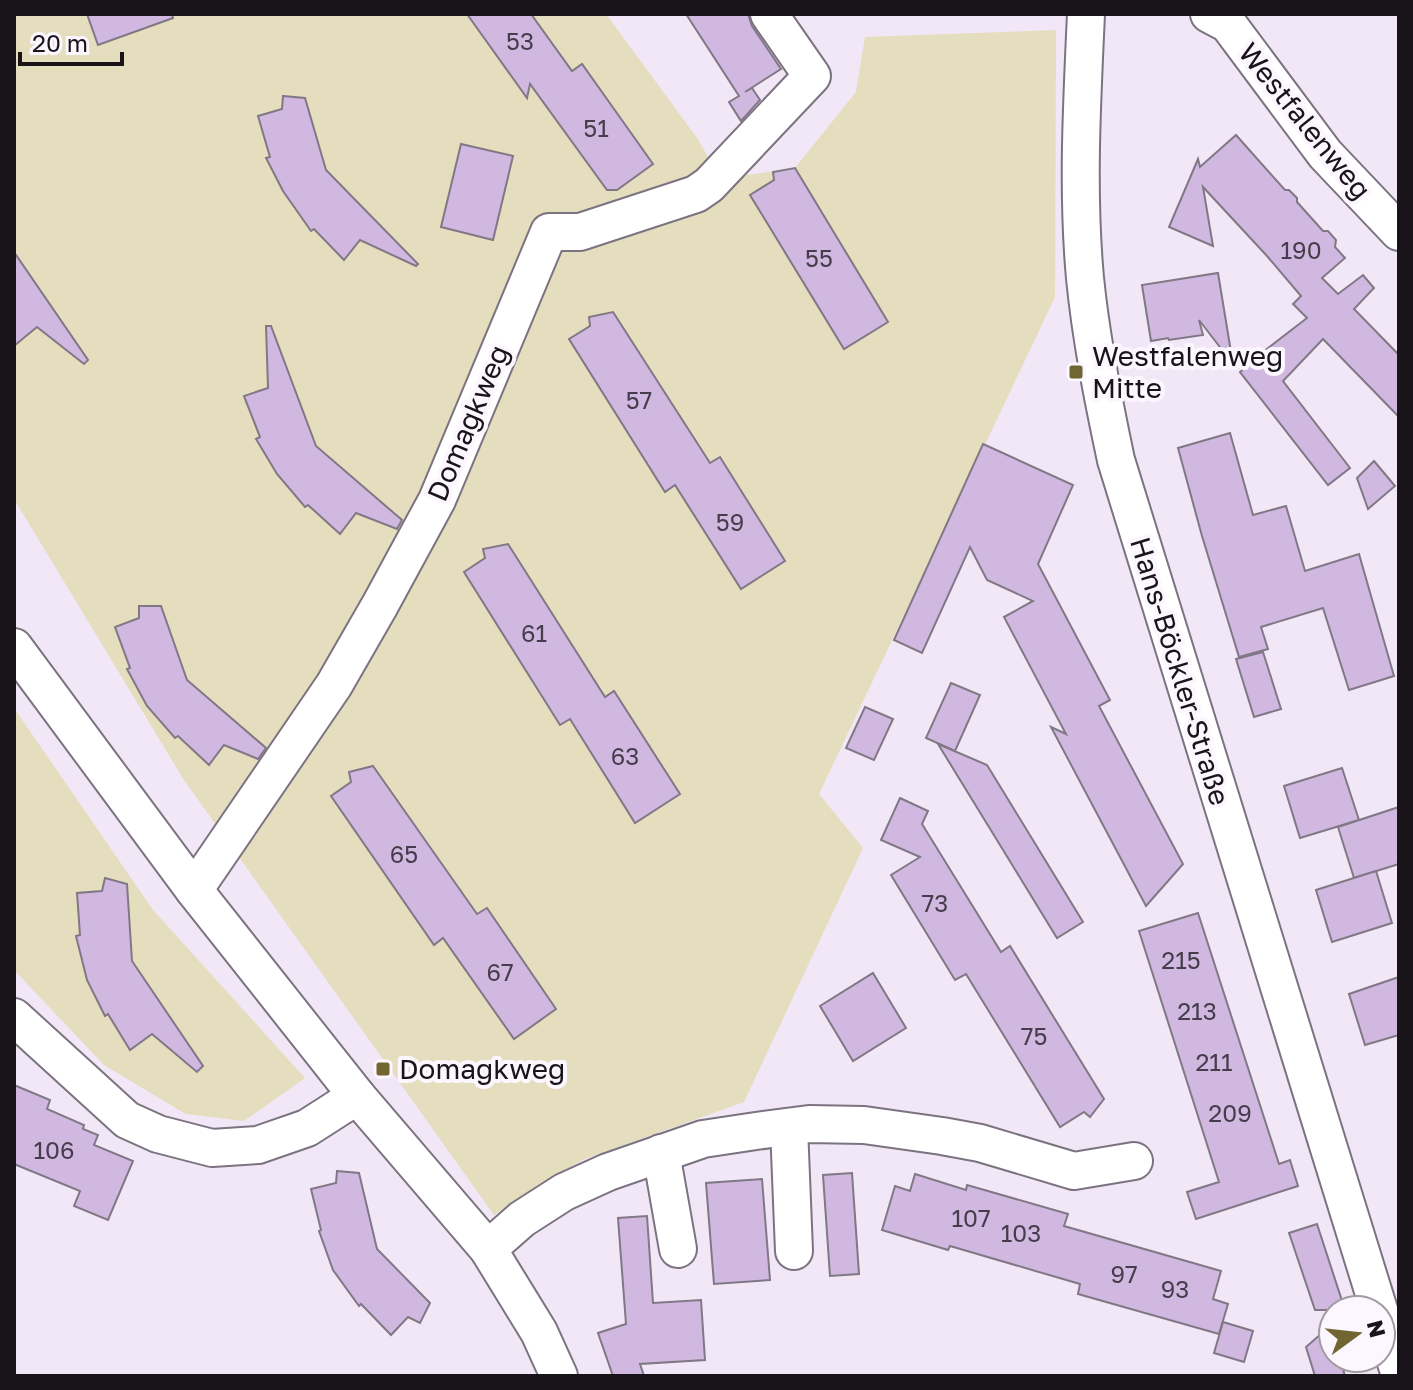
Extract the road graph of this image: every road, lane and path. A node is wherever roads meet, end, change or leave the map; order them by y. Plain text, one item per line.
1 (769, 14) edge
2 (1086, 14) edge
3 (1209, 14) edge
4 (1399, 232) edge
5 (14, 647) edge
6 (194, 890) junction
7 (14, 1017) edge
8 (357, 1096) junction
9 (789, 1127) junction
10 (661, 1153) junction
11 (1134, 1161) dead end
12 (488, 1249) junction
13 (678, 1249) dead end
14 (794, 1251) dead end
15 (1374, 1294) edge
16 (559, 1376) edge

1 - 6 street, Domagkweg
2 - 15 street, Hans-Böckler-Straße
3 - 4 street, Westfalenweg
5 - 6 street
6 - 8 street
7 - 8 street
8 - 12 street
9 - 10 street
9 - 11 street
9 - 14 street
10 - 12 street
10 - 13 street
12 - 16 street

